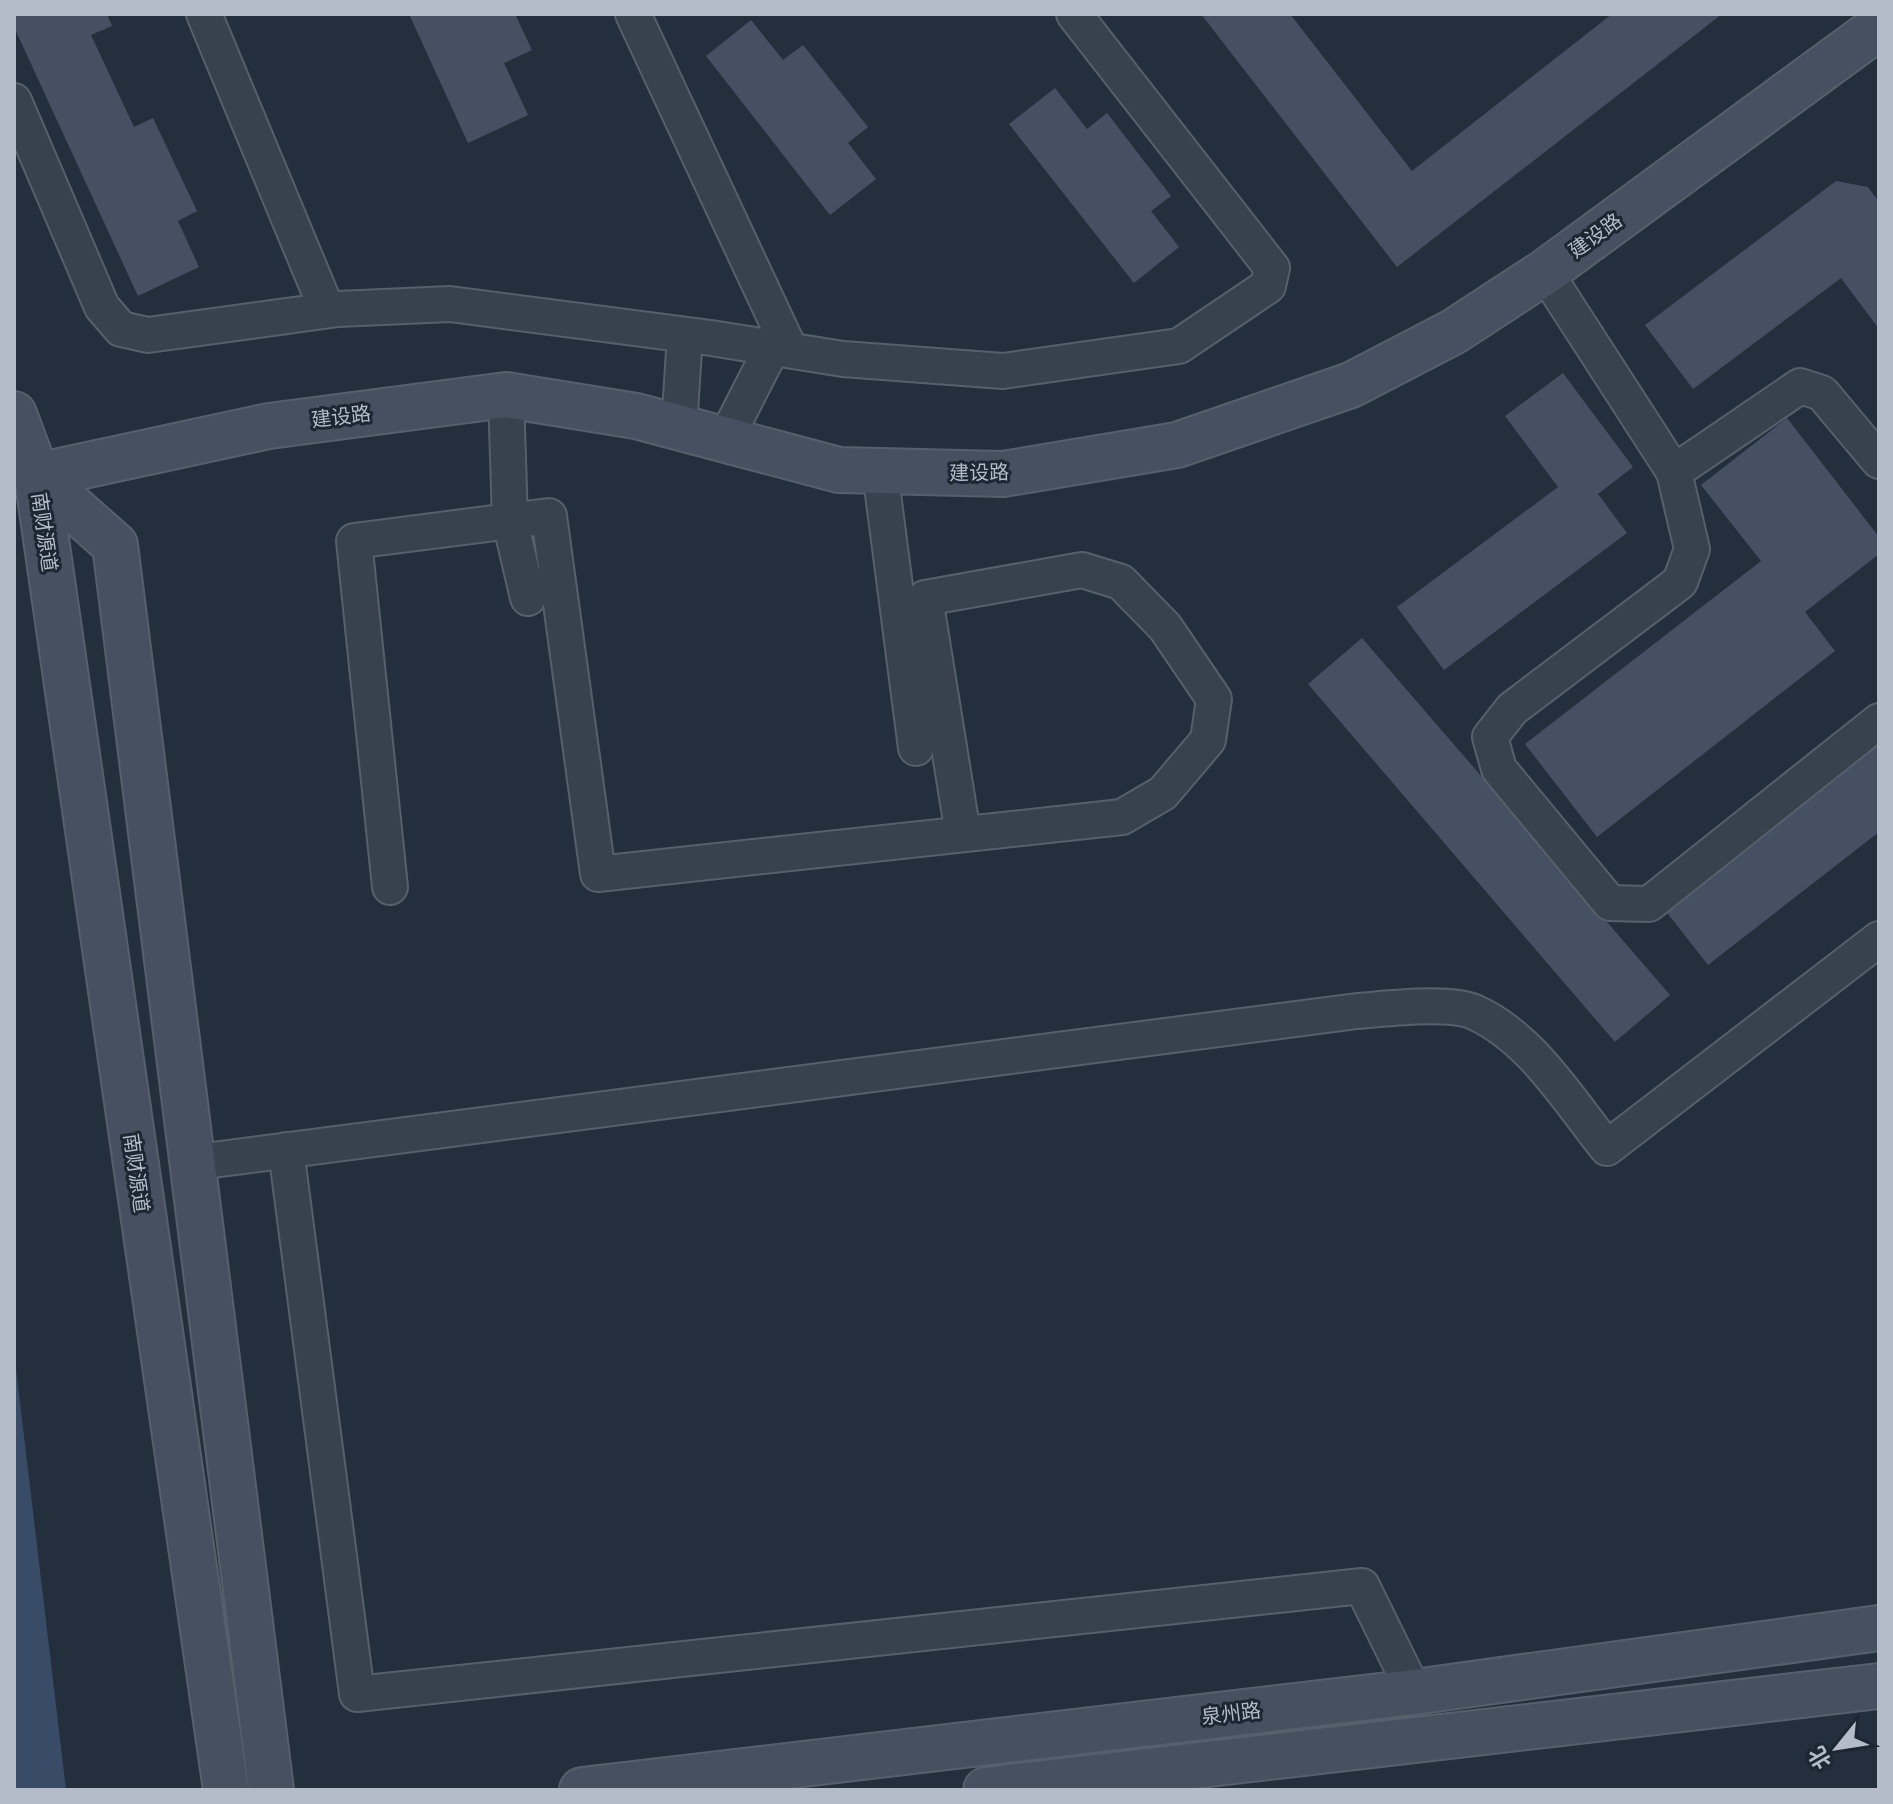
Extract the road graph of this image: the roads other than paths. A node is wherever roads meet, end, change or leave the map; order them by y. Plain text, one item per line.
1 (204, 14) edge
2 (633, 14) edge
3 (1074, 14) edge
4 (1879, 27) edge
5 (14, 101) edge
6 (1545, 272) junction
7 (327, 310) junction
8 (685, 335) junction
9 (781, 349) junction
10 (506, 395) junction
11 (14, 414) edge
12 (679, 428) junction
13 (725, 440) junction
14 (1879, 461) edge
15 (880, 471) junction
16 (1674, 472) junction
17 (37, 476) junction
18 (510, 521) junction
19 (893, 576) junction
20 (528, 598) dead end
21 (925, 598) junction
22 (1879, 721) edge
23 (916, 748) dead end
24 (963, 834) junction
25 (390, 887) dead end
26 (1879, 939) edge
27 (286, 1150) junction
28 (190, 1163) junction
29 (1879, 1628) edge
30 (1879, 1686) edge
31 (1414, 1692) junction
32 (226, 1790) edge
33 (271, 1790) edge
34 (582, 1790) edge
35 (986, 1790) edge

1 - 7 street
2 - 9 street
3 - 9 street
4 - 6 street, 建设路
5 - 7 street
6 - 15 street, 建设路
6 - 16 street
7 - 8 street
8 - 9 street
8 - 12 street
9 - 13 street
10 - 12 street, 建设路
10 - 17 street, 建设路
10 - 18 street
11 - 17 street
12 - 13 street, 建设路
13 - 15 street, 建设路
14 - 16 street
15 - 19 street
16 - 22 street
17 - 28 street, 南财源道
17 - 32 street, 南财源道
18 - 20 street
18 - 24 street
18 - 25 street
19 - 21 street
19 - 23 street
21 - 24 street
21 - 24 street
26 - 27 street
27 - 28 street
27 - 31 street
28 - 33 street, 南财源道
29 - 31 street, 泉州路
30 - 35 street
31 - 34 street, 泉州路

